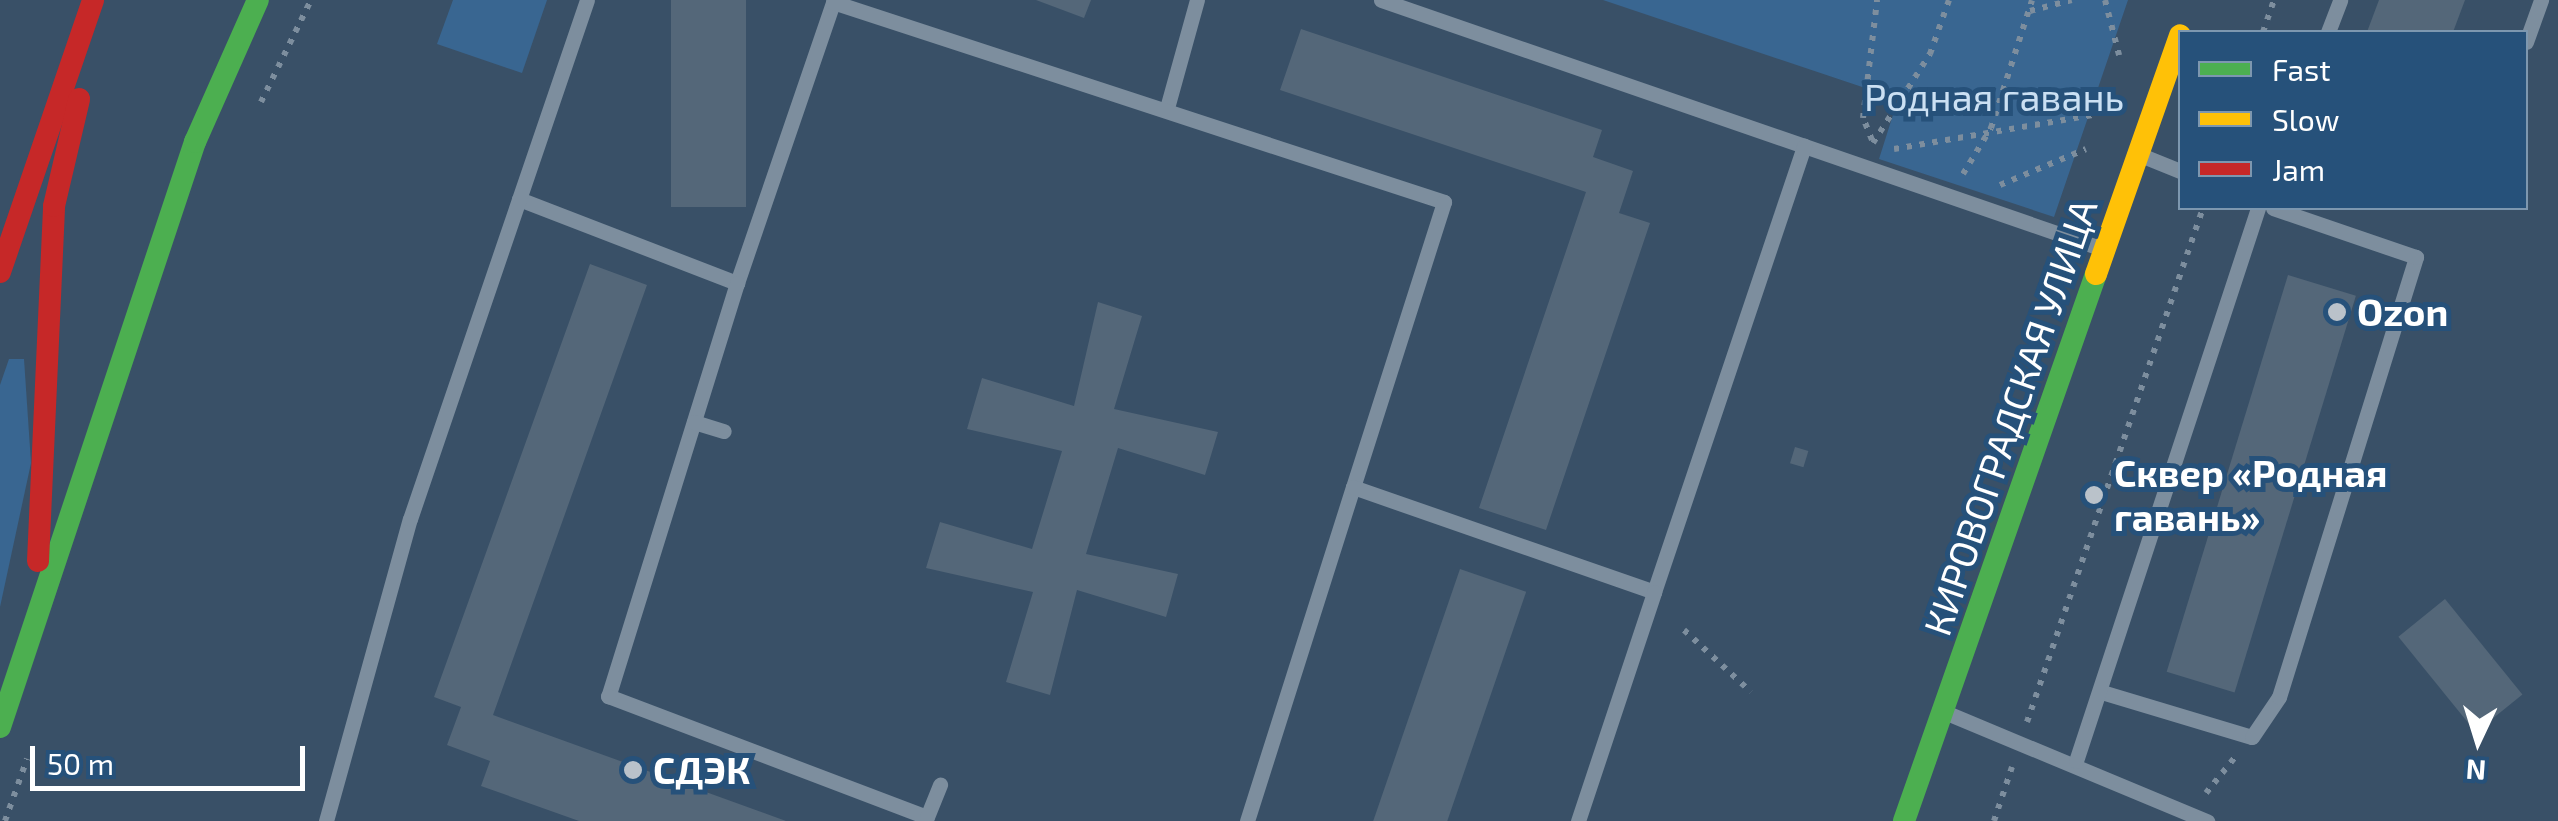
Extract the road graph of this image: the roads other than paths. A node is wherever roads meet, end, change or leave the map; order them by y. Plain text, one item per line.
1 (93, 0) edge
2 (102, 0) edge
3 (258, 0) edge
4 (587, 0) edge
5 (1198, 0) edge
6 (1381, 0) edge
7 (2340, 0) edge
8 (2541, 0) edge
9 (2329, 30) edge
10 (2528, 36) edge
11 (2178, 56) edge
12 (2170, 102) edge
13 (1167, 108) junction
14 (1804, 146) junction
15 (2139, 154) junction
16 (2178, 171) edge
17 (520, 198) junction
18 (2257, 210) edge
19 (2279, 210) edge
20 (2107, 251) junction
21 (0, 272) edge
22 (737, 283) junction
23 (694, 422) junction
24 (724, 431) dead end
25 (1354, 487) junction
26 (1654, 592) junction
27 (25, 657) junction
28 (2105, 692) junction
29 (1943, 712) junction
30 (0, 727) edge
31 (2076, 761) junction
32 (940, 784) dead end
33 (930, 820) edge
34 (326, 821) edge
35 (1247, 821) edge
36 (1578, 821) edge
37 (1904, 821) edge
38 (2207, 821) edge

1 - 21 main road
2 - 27 main road
3 - 27 main road
4 - 17 lane
5 - 13 lane
6 - 14 lane
7 - 9 lane
8 - 10 lane
11 - 12 main road, КИРОВОГРАДСКАЯ УЛИЦА
12 - 15 main road, КИРОВОГРАДСКАЯ УЛИЦА
13 - 22 lane
13 - 25 lane
14 - 20 lane
14 - 26 lane
15 - 16 lane
15 - 20 main road, КИРОВОГРАДСКАЯ УЛИЦА
17 - 22 lane
17 - 34 lane
18 - 28 lane
19 - 28 lane
20 - 29 main road, КИРОВОГРАДСКАЯ УЛИЦА
22 - 23 lane
23 - 24 lane
23 - 33 lane
25 - 26 lane
25 - 35 lane
26 - 36 lane
27 - 30 main road
28 - 31 lane
29 - 31 lane
29 - 37 main road, КИРОВОГРАДСКАЯ УЛИЦА
31 - 38 lane
32 - 33 lane

